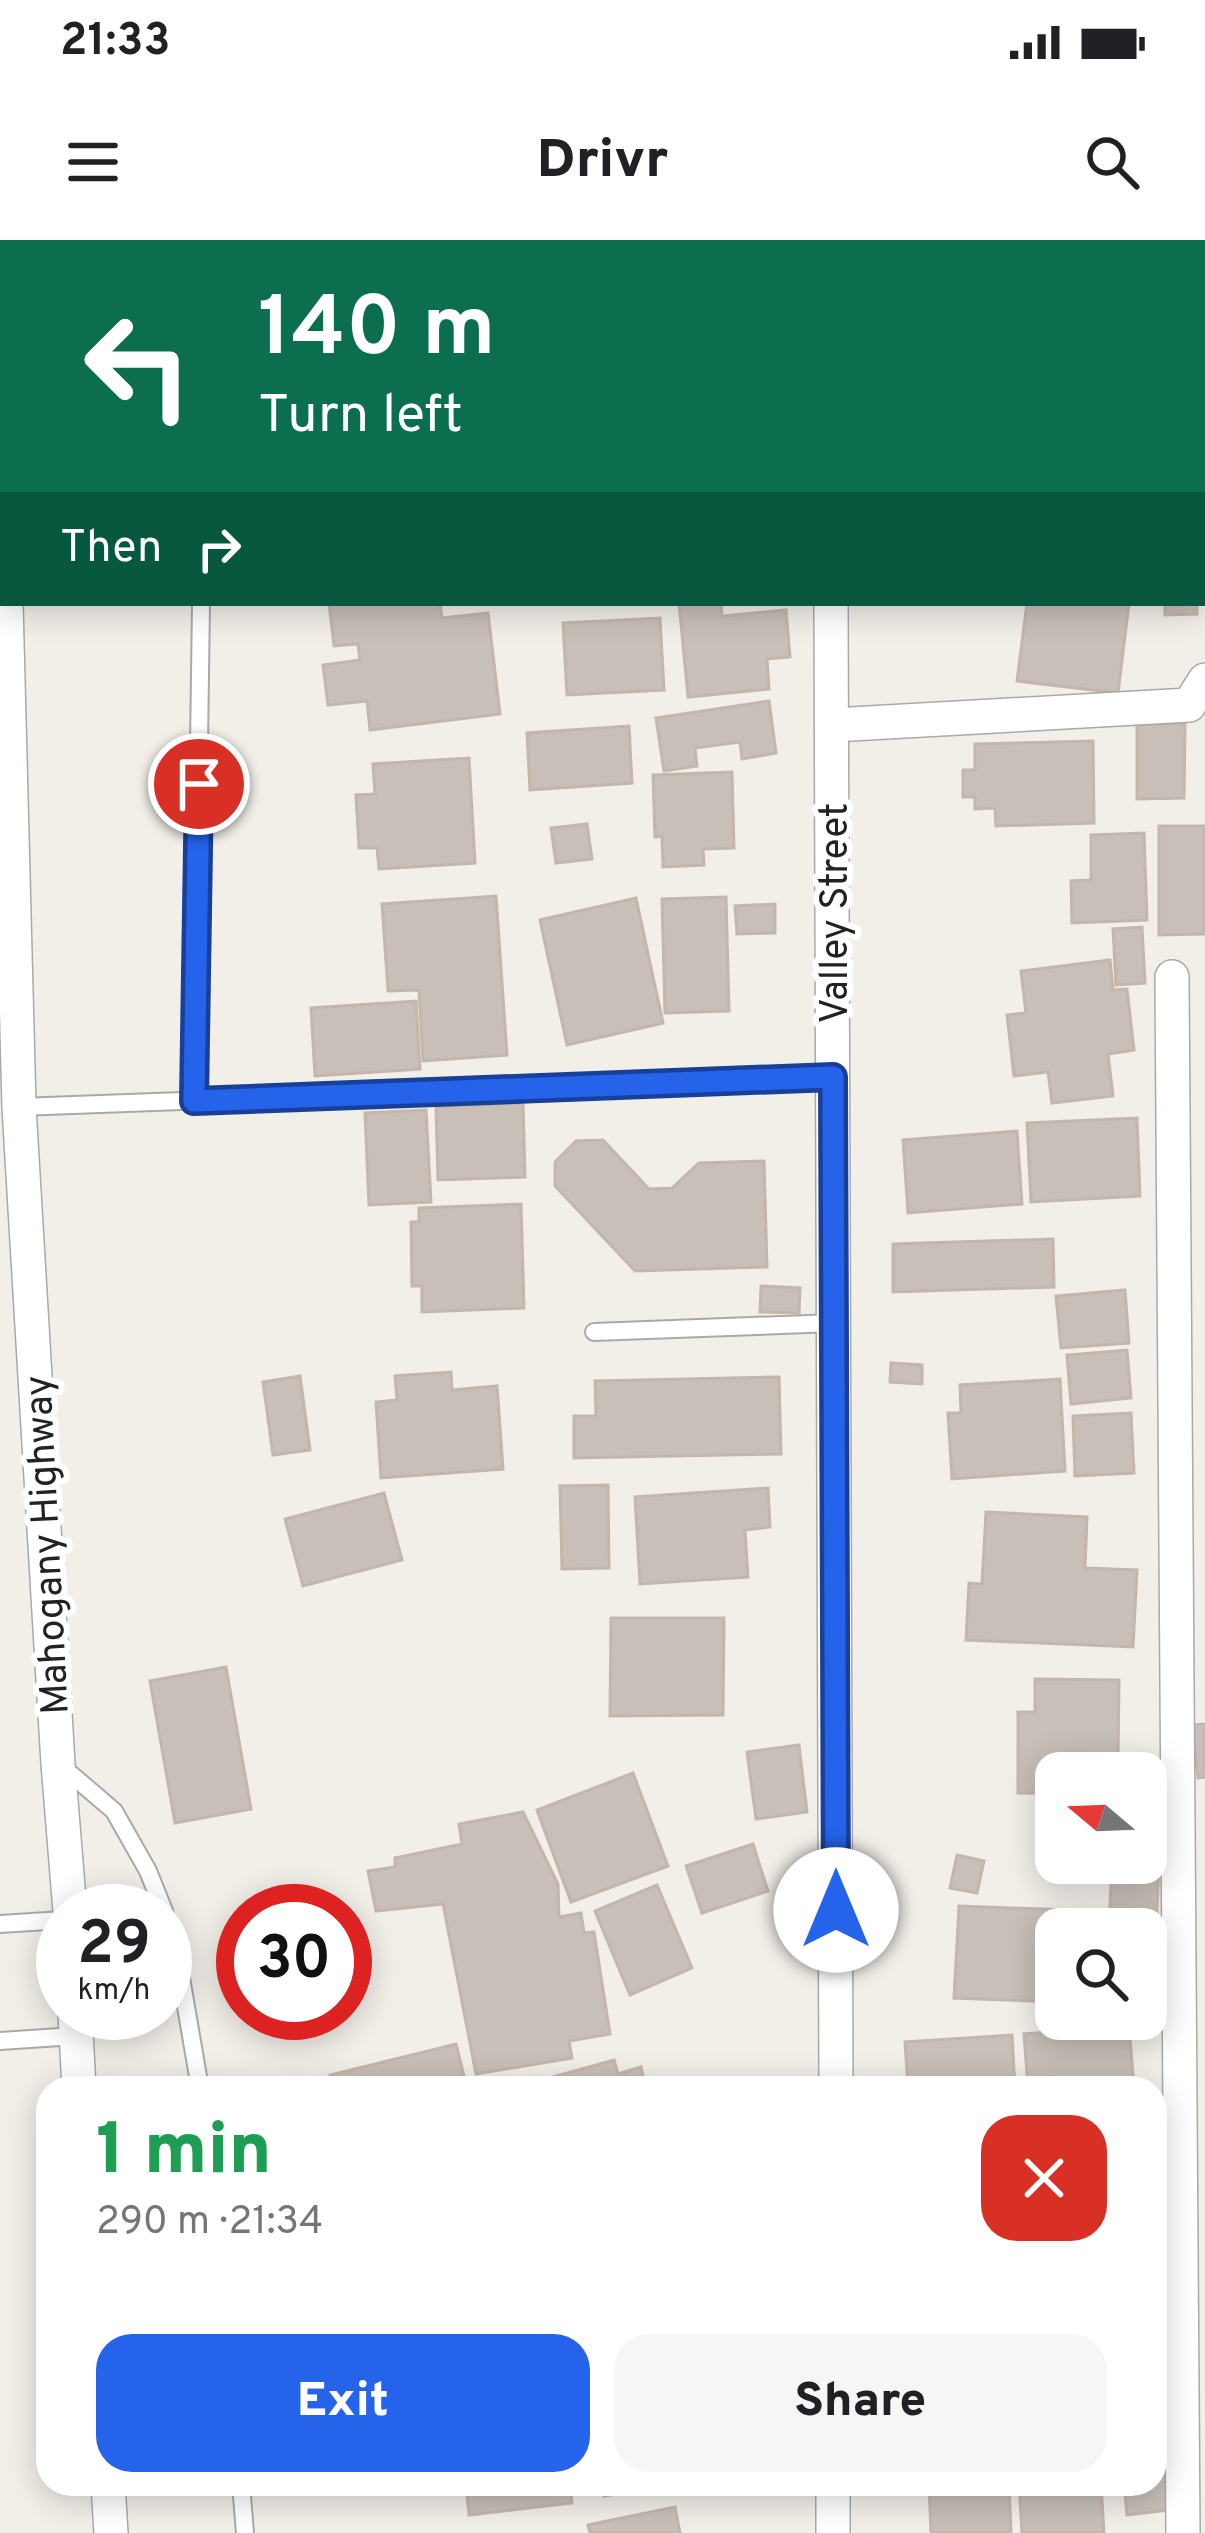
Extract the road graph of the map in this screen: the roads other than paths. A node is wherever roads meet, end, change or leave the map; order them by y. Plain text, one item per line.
1 (6, 606) edge
2 (202, 606) edge
3 (831, 606) edge
4 (1205, 680) edge
5 (833, 725) junction
6 (1172, 977) dead end
7 (833, 1077) junction
8 (194, 1101) junction
9 (19, 1107) junction
10 (834, 1323) junction
11 (594, 1332) dead end
12 (58, 1764) junction
13 (68, 1884) edge
14 (153, 1884) edge
15 (36, 1922) edge
16 (0, 1924) edge
17 (36, 2033) edge
18 (76, 2040) edge
19 (192, 2040) edge
20 (0, 2041) edge
21 (78, 2076) edge
22 (198, 2076) edge
23 (836, 2076) edge
24 (109, 2496) edge
25 (242, 2496) edge
26 (833, 2496) edge
27 (111, 2533) edge
28 (245, 2533) edge
29 (833, 2533) edge
30 (1183, 2533) edge

1 - 9 street, Mahogany Highway
2 - 8 lane
3 - 5 street, Valley Street
4 - 5 street
5 - 7 street, Valley Street
6 - 30 street
7 - 8 lane
7 - 10 street, Valley Street
8 - 9 lane
9 - 12 street, Mahogany Highway
10 - 11 lane
10 - 23 street, Valley Street
12 - 13 street, Mahogany Highway
12 - 14 lane
15 - 16 lane
17 - 20 lane
18 - 21 street
19 - 22 lane
24 - 27 street
25 - 28 lane
26 - 29 street

